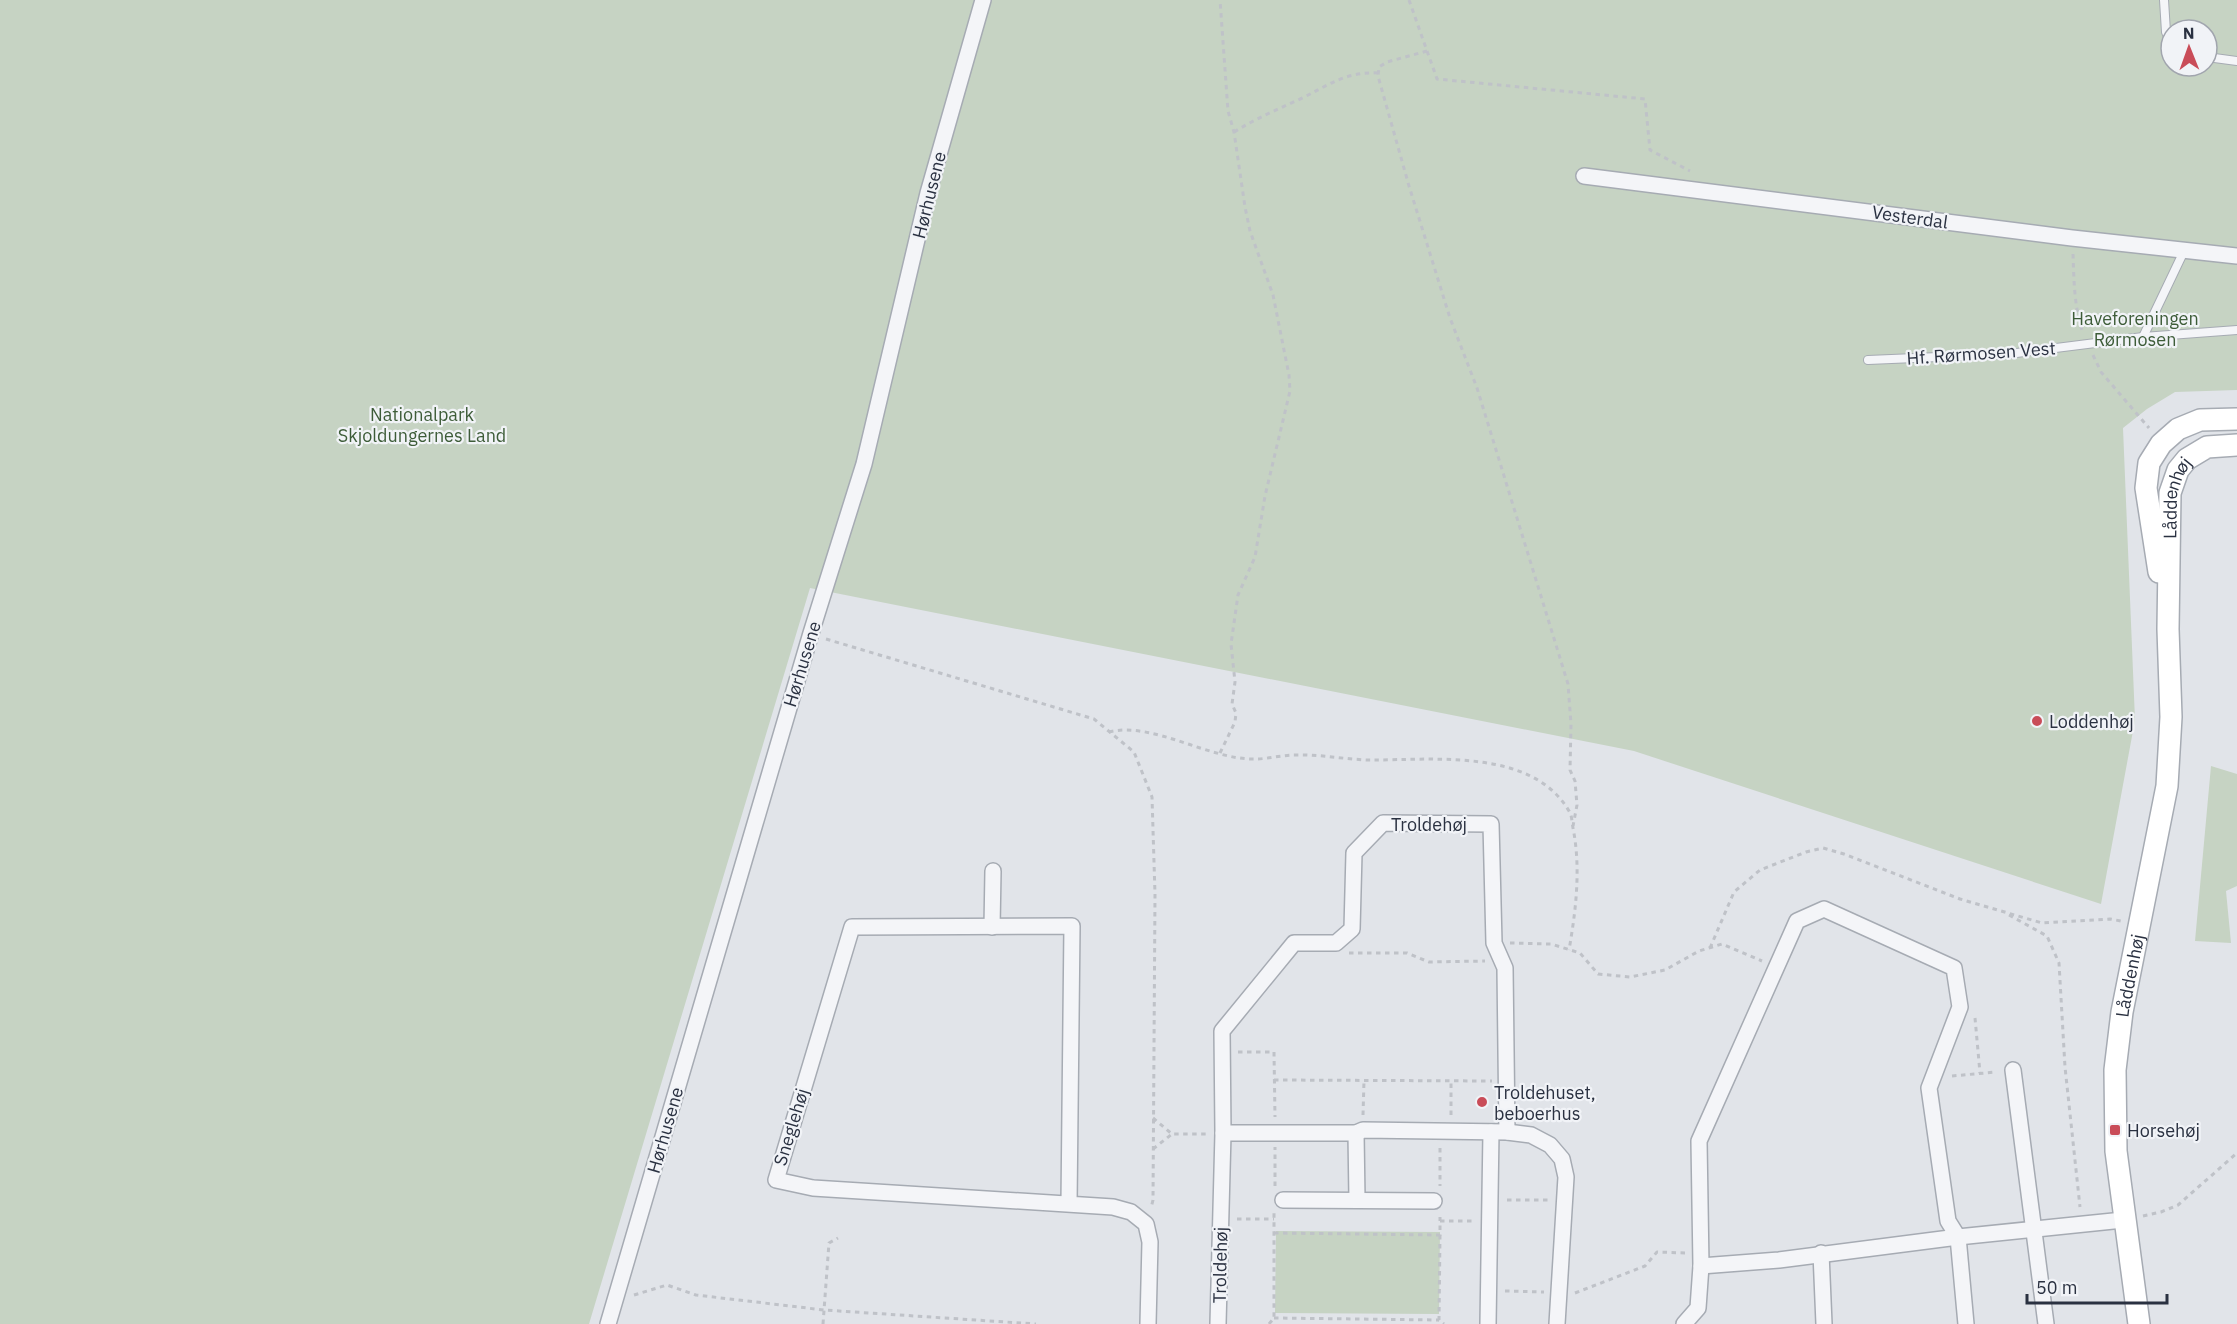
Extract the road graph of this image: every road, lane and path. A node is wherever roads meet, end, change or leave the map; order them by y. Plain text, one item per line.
1 (983, 0) edge
2 (1220, 0) edge
3 (1410, 0) edge
4 (2164, 0) edge
5 (2165, 18) edge
6 (1427, 51) junction
7 (2219, 59) edge
8 (2237, 62) edge
9 (1378, 73) junction
10 (1234, 132) junction
11 (1584, 176) dead end
12 (1708, 190) junction
13 (2184, 251) junction
14 (2237, 256) edge
15 (2237, 330) edge
16 (2143, 336) junction
17 (1868, 360) dead end
18 (2237, 419) edge
19 (2237, 445) edge
20 (2168, 629) junction
21 (811, 633) junction
22 (1109, 732) junction
23 (1220, 753) junction
24 (1573, 826) junction
25 (993, 871) dead end
26 (2002, 911) junction
27 (2140, 924) junction
28 (992, 927) junction
29 (1494, 943) junction
30 (1336, 944) junction
31 (1710, 948) junction
32 (1569, 950) junction
33 (1502, 961) junction
34 (1777, 967) junction
35 (1959, 1010) junction
36 (1222, 1052) junction
37 (2013, 1070) joint
38 (1980, 1073) junction
39 (1933, 1077) junction
40 (1274, 1080) junction
41 (1364, 1081) junction
42 (1451, 1081) junction
43 (1506, 1081) junction
44 (1153, 1118) junction
45 (1275, 1132) junction
46 (1360, 1132) junction
47 (1451, 1132) junction
48 (1499, 1132) junction
49 (1223, 1133) junction
50 (1172, 1134) junction
51 (1153, 1149) junction
52 (2237, 1153) edge
53 (1277, 1200) junction
54 (1357, 1200) junction
55 (1490, 1200) junction
56 (1565, 1200) junction
57 (1434, 1201) dead end
58 (1069, 1204) junction
59 (1221, 1219) junction
60 (1274, 1219) junction
61 (2123, 1220) junction
62 (1440, 1221) dead end
63 (1490, 1221) junction
64 (1146, 1224) junction
65 (2082, 1225) junction
66 (2035, 1230) junction
67 (1440, 1235) dead end
68 (1958, 1237) junction
69 (838, 1238) dead end
70 (1821, 1253) junction
71 (1700, 1259) junction
72 (1489, 1291) junction
73 (1560, 1295) junction
74 (616, 1300) junction
75 (824, 1310) junction
76 (1274, 1318) junction
77 (1356, 1318) junction
78 (1439, 1320) junction
79 (609, 1324) edge
80 (823, 1324) edge
81 (1035, 1324) edge
82 (1148, 1324) edge
83 (1218, 1324) edge
84 (1269, 1324) edge
85 (1356, 1324) edge
86 (1444, 1324) edge
87 (1488, 1324) edge
88 (1557, 1324) edge
89 (1684, 1324) edge
90 (1824, 1324) edge
91 (1966, 1324) edge
92 (2046, 1324) edge
93 (2139, 1324) edge

1 - 21 street, Hørhusene
2 - 10 path
3 - 6 path
4 - 5 lane
6 - 9 path
6 - 12 path
7 - 8 lane
9 - 10 path
9 - 24 path
10 - 23 path
11 - 12 street, Vesterdal
12 - 13 street, Vesterdal
13 - 14 street, Vesterdal
13 - 16 lane
15 - 16 lane, Hf. Rørmosen Vest
16 - 17 lane, Hf. Rørmosen Vest
18 - 20 street, Låddenhøj
19 - 20 street, Låddenhøj
20 - 27 street, Låddenhøj
21 - 22 path
21 - 74 street, Hørhusene
22 - 23 path
22 - 44 path
23 - 24 path
24 - 32 path
25 - 28 street
26 - 27 path
26 - 31 path
26 - 65 path
27 - 61 street, Låddenhøj
28 - 58 street, Sneglehøj
28 - 58 street, Sneglehøj
29 - 30 street, Troldehøj
29 - 32 path
29 - 33 street, Troldehøj
30 - 33 path
30 - 36 street, Troldehøj
31 - 32 path
31 - 34 path
33 - 43 street, Troldehøj
34 - 35 street
34 - 71 street
35 - 38 path
35 - 39 street
36 - 40 path
36 - 49 street, Troldehøj
37 - 38 path
37 - 66 street
38 - 39 path
39 - 68 street
40 - 41 path
40 - 45 path
41 - 42 path
41 - 46 path
42 - 43 path
42 - 47 path
43 - 48 street, Troldehøj
44 - 50 path
44 - 51 path
45 - 46 street
45 - 49 street
45 - 53 path
46 - 47 street
46 - 54 street
47 - 48 street
48 - 55 street, Troldehøj
48 - 56 street
49 - 50 path
49 - 59 street, Troldehøj
50 - 51 path
51 - 64 path
52 - 61 path
53 - 54 street
53 - 60 path
54 - 57 street
55 - 56 path
55 - 63 street, Troldehøj
56 - 73 street
58 - 64 street, Sneglehøj
59 - 60 path
59 - 83 street, Troldehøj
60 - 76 path
61 - 65 street
61 - 93 street, Låddenhøj
62 - 63 path
63 - 72 street, Troldehøj
64 - 82 street
65 - 66 street
66 - 68 street
66 - 92 street
67 - 78 path
68 - 70 street
68 - 91 street
69 - 75 path
70 - 71 street
70 - 90 street
71 - 73 path
71 - 89 street
72 - 73 path
72 - 87 street, Troldehøj
73 - 88 street
74 - 75 path
74 - 79 street, Hørhusene
75 - 80 path
75 - 81 path
76 - 77 path
76 - 84 path
77 - 78 path
77 - 85 path
78 - 86 path

